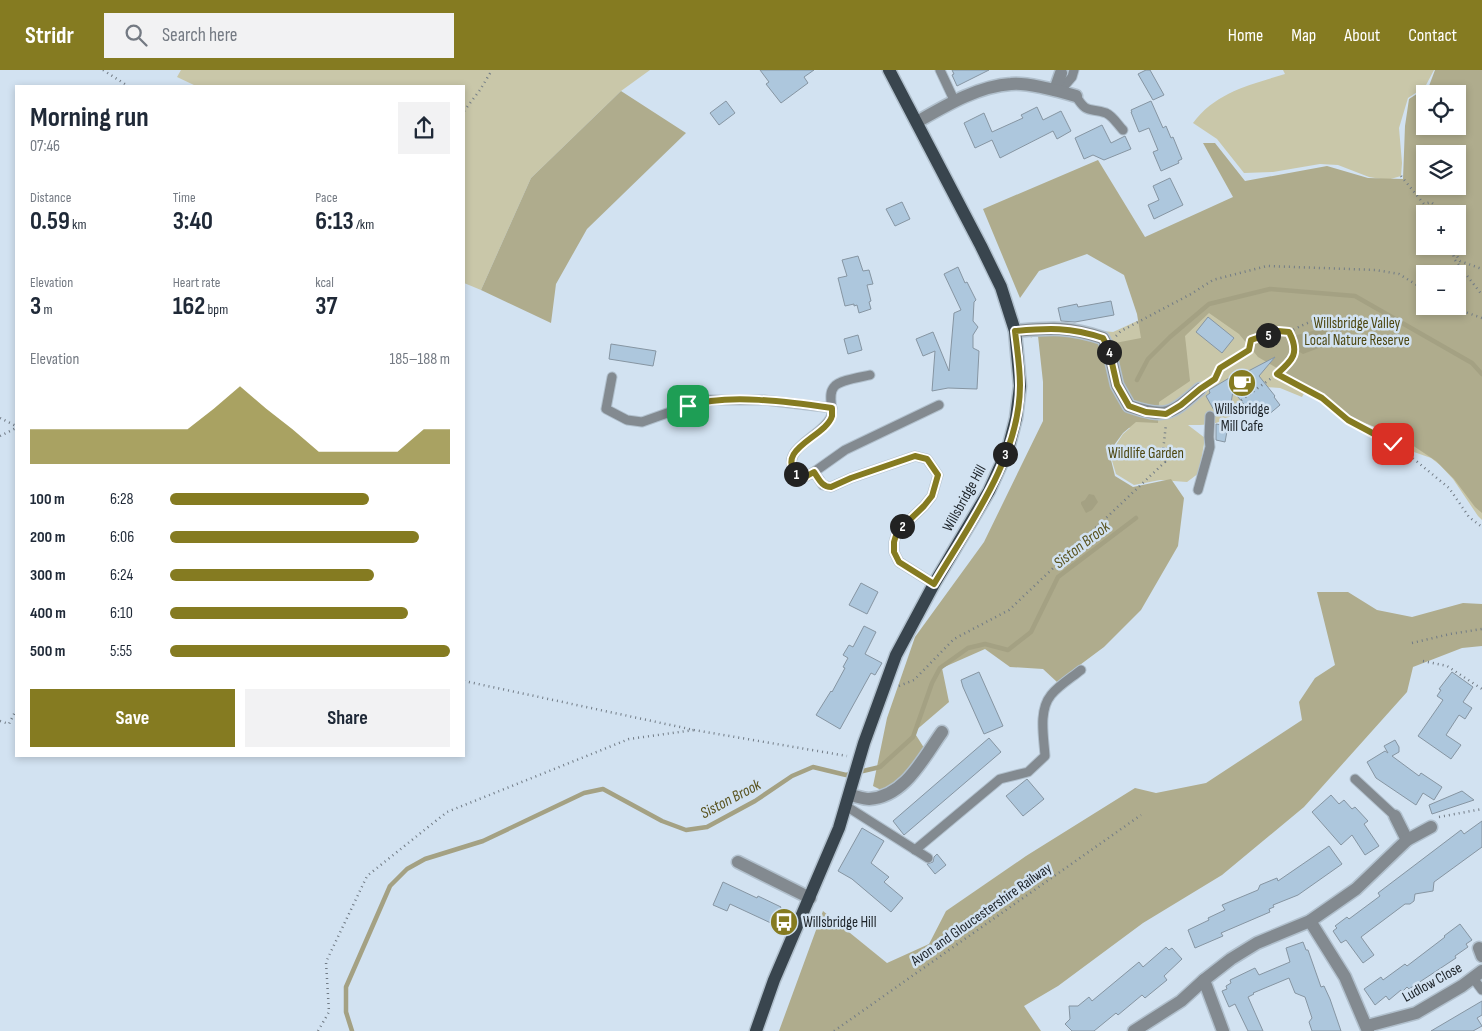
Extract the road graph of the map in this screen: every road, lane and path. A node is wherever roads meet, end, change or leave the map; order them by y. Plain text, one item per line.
1 (103, 70) edge
2 (492, 70) edge
3 (889, 70) edge
4 (940, 70) edge
5 (1074, 70) edge
6 (1060, 73) dead end
7 (126, 85) edge
8 (1057, 91) junction
9 (1076, 96) joint
10 (955, 102) junction
11 (465, 110) edge
12 (917, 122) junction
13 (1123, 130) dead end
14 (1401, 176) dead end
15 (1435, 205) edge
16 (1453, 255) edge
17 (1456, 255) edge
18 (1482, 268) edge
19 (1416, 284) edge
20 (1482, 295) edge
21 (1466, 312) edge
22 (1482, 318) edge
23 (1015, 331) junction
24 (1341, 331) dead end
25 (1289, 332) junction
26 (1109, 350) junction
27 (1277, 374) junction
28 (870, 375) dead end
29 (612, 376) dead end
30 (1200, 389) joint
31 (1250, 395) dead end
32 (940, 405) dead end
33 (832, 408) junction
34 (1166, 414) junction
35 (1210, 416) dead end
36 (0, 418) edge
37 (15, 426) edge
38 (15, 428) edge
39 (0, 436) edge
40 (1137, 449) dead end
41 (1159, 456) junction
42 (814, 472) junction
43 (1198, 490) dead end
44 (1482, 527) edge
45 (934, 584) junction
46 (1482, 629) edge
47 (1412, 643) dead end
48 (1423, 661) dead end
49 (1081, 670) dead end
50 (465, 680) edge
51 (1482, 689) edge
52 (883, 690) junction
53 (15, 712) edge
54 (0, 721) edge
55 (694, 730) junction
56 (942, 732) dead end
57 (860, 758) junction
58 (1355, 779) dead end
59 (848, 801) junction
60 (1482, 809) edge
61 (1141, 815) dead end
62 (1396, 816) joint
63 (1426, 830) joint
64 (1407, 840) junction
65 (915, 850) junction
66 (928, 858) dead end
67 (738, 862) dead end
68 (810, 898) junction
69 (1310, 921) junction
70 (1478, 974) edge
71 (1204, 980) junction
72 (1482, 990) edge
73 (1367, 1028) edge
74 (318, 1031) edge
75 (756, 1031) edge
76 (834, 1031) edge
77 (1134, 1031) edge
78 (1223, 1031) edge

1 - 7 path
2 - 11 path
3 - 12 main road, Willsbridge Hill
4 - 10 lane
5 - 8 lane
6 - 8 street
8 - 9 street
8 - 10 street
9 - 13 lane
10 - 12 street
12 - 23 main road, Willsbridge Hill
14 - 15 path
16 - 20 path
17 - 18 path
19 - 26 path
21 - 22 path
23 - 26 street
23 - 45 main road, Willsbridge Hill
24 - 25 path
25 - 27 path
25 - 30 path
26 - 34 street
27 - 31 path
27 - 44 path
28 - 33 lane
29 - 33 lane
30 - 34 street
32 - 42 lane
33 - 42 lane
34 - 41 path
35 - 43 lane
36 - 37 path
38 - 39 path
40 - 41 path
41 - 52 path
42 - 45 lane
45 - 52 main road, Willsbridge Hill
46 - 47 path
48 - 51 path
49 - 65 lane
50 - 55 path
52 - 57 main road, Willsbridge Hill
53 - 54 path
55 - 57 path
55 - 74 path
56 - 59 street
57 - 59 main road, Willsbridge Hill
58 - 62 lane
59 - 65 lane
59 - 68 main road, Willsbridge Hill
60 - 63 path
61 - 76 path, Avon and Gloucestershire Railway
62 - 64 street
63 - 64 street
64 - 69 street
65 - 66 lane
67 - 68 street
68 - 75 main road, Willsbridge Hill
69 - 71 street
69 - 73 street, Ludlow Close
70 - 72 lane
70 - 73 street, Ludlow Close
71 - 77 street
71 - 78 street

